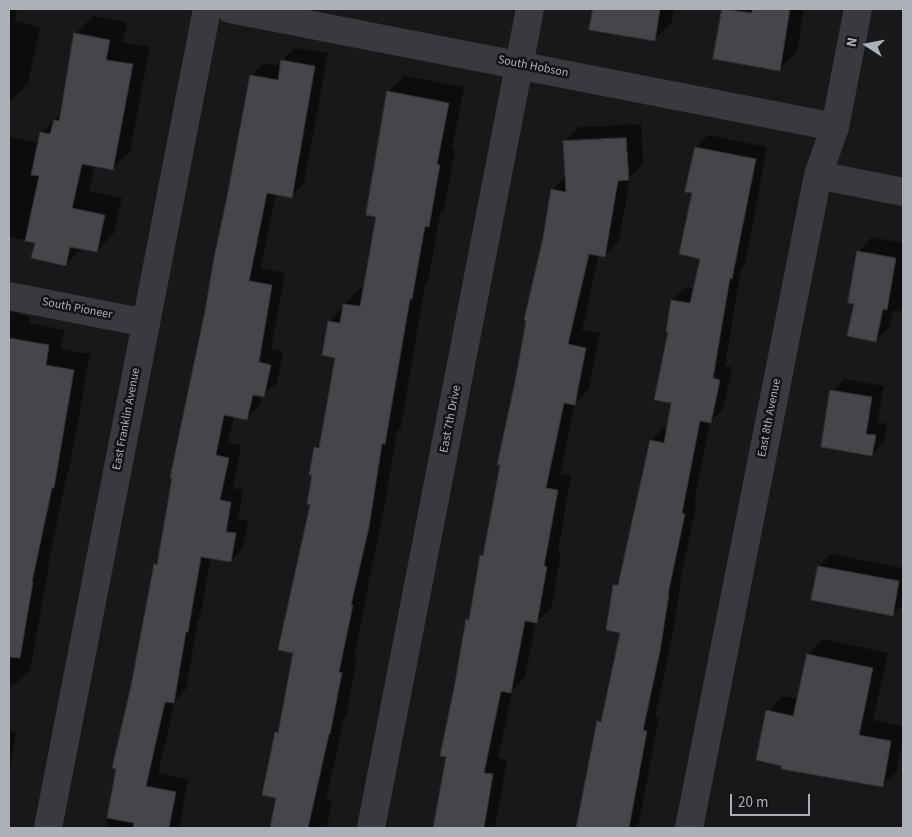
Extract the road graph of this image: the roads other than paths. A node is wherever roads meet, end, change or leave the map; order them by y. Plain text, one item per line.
1 (207, 9) edge
2 (230, 9) edge
3 (530, 9) edge
4 (858, 9) edge
5 (520, 64) junction
6 (835, 127) junction
7 (818, 175) junction
8 (903, 192) edge
9 (9, 296) edge
10 (146, 323) junction
11 (48, 828) edge
12 (371, 828) edge
13 (689, 828) edge

1 - 10 street, East Franklin Avenue
2 - 5 street, South Hobson
3 - 5 street, East 7th Drive
4 - 6 street, East 8th Avenue
5 - 6 street, South Hobson
5 - 12 street, East 7th Drive
6 - 7 street, East 8th Avenue
7 - 8 street
7 - 13 street, East 8th Avenue
9 - 10 street, South Pioneer
10 - 11 street, East Franklin Avenue

